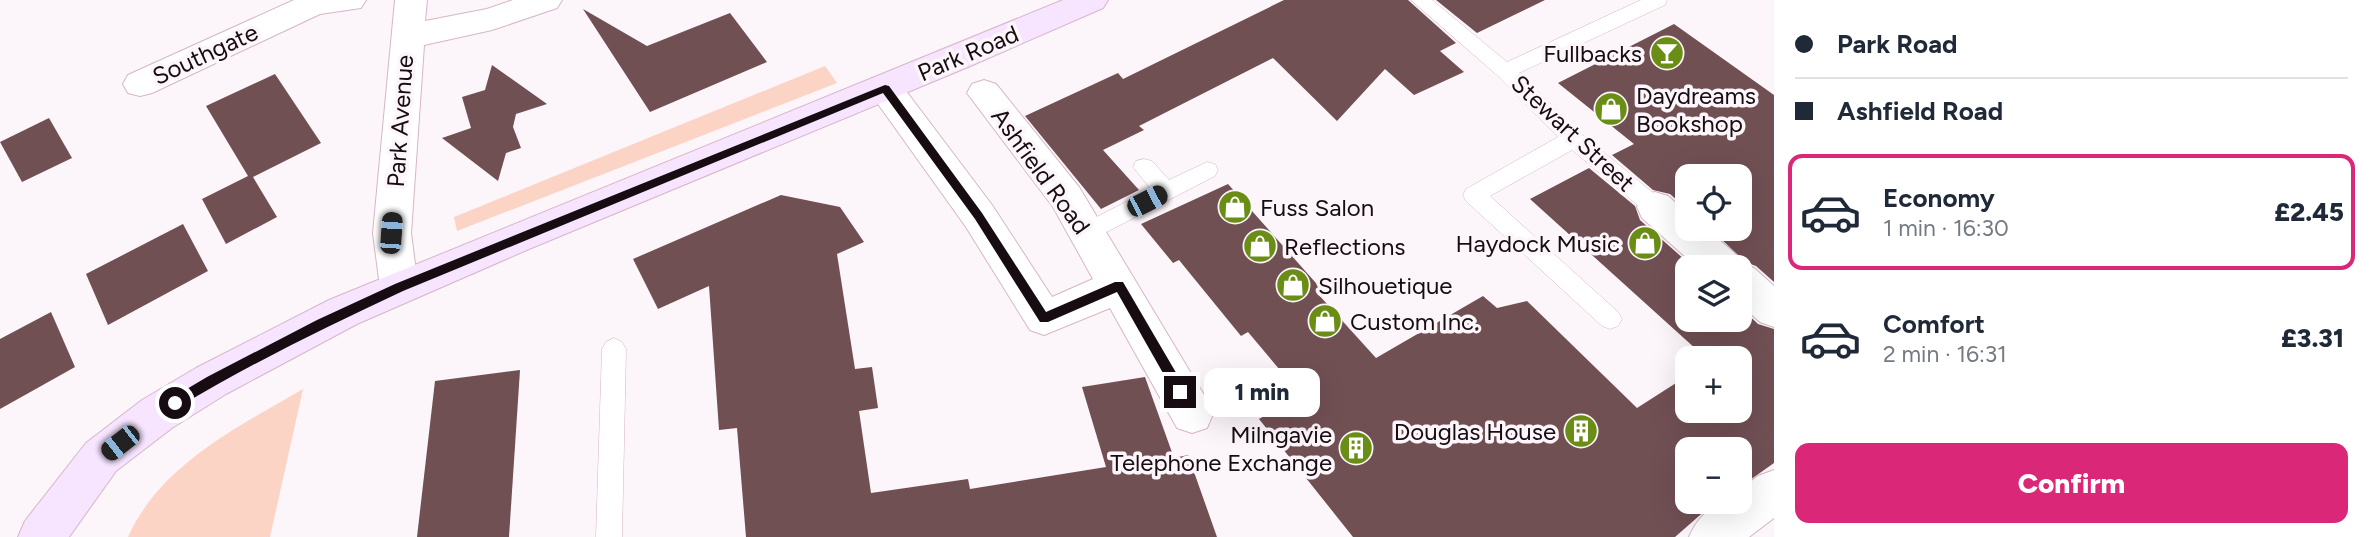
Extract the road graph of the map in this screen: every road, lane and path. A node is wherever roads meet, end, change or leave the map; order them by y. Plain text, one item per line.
1 (350, 0) edge
2 (411, 0) edge
3 (546, 0) edge
4 (1092, 0) edge
5 (1420, 0) edge
6 (1658, 0) edge
7 (406, 37) junction
8 (1505, 71) junction
9 (140, 84) dead end
10 (885, 88) junction
11 (984, 93) dead end
12 (1573, 139) junction
13 (1144, 167) dead end
14 (1207, 170) dead end
15 (1167, 191) junction
16 (1655, 207) joint
17 (1087, 232) junction
18 (1710, 255) edge
19 (1119, 286) junction
20 (399, 287) junction
21 (1752, 291) edge
22 (1774, 310) edge
23 (1610, 319) dead end
24 (614, 349) dead end
25 (1192, 414) dead end
26 (1774, 491) edge
27 (41, 537) edge
28 (609, 537) edge
29 (1712, 537) edge

1 - 9 street, Southgate
2 - 7 street, Park Avenue
3 - 7 street, Park Avenue
4 - 10 main road, Park Road
5 - 8 lane, Stewart Street
6 - 8 lane
7 - 20 street, Park Avenue
8 - 12 lane, Stewart Street
10 - 19 street
10 - 20 main road, Park Road
11 - 17 street, Ashfield Road
12 - 16 lane, Stewart Street
12 - 23 lane
13 - 15 lane
14 - 15 lane
15 - 17 lane
16 - 18 street, Stewart Street
17 - 19 street, Ashfield Road
19 - 25 street, Ashfield Road
20 - 27 main road, Park Road
21 - 22 street
24 - 28 lane
26 - 29 street

